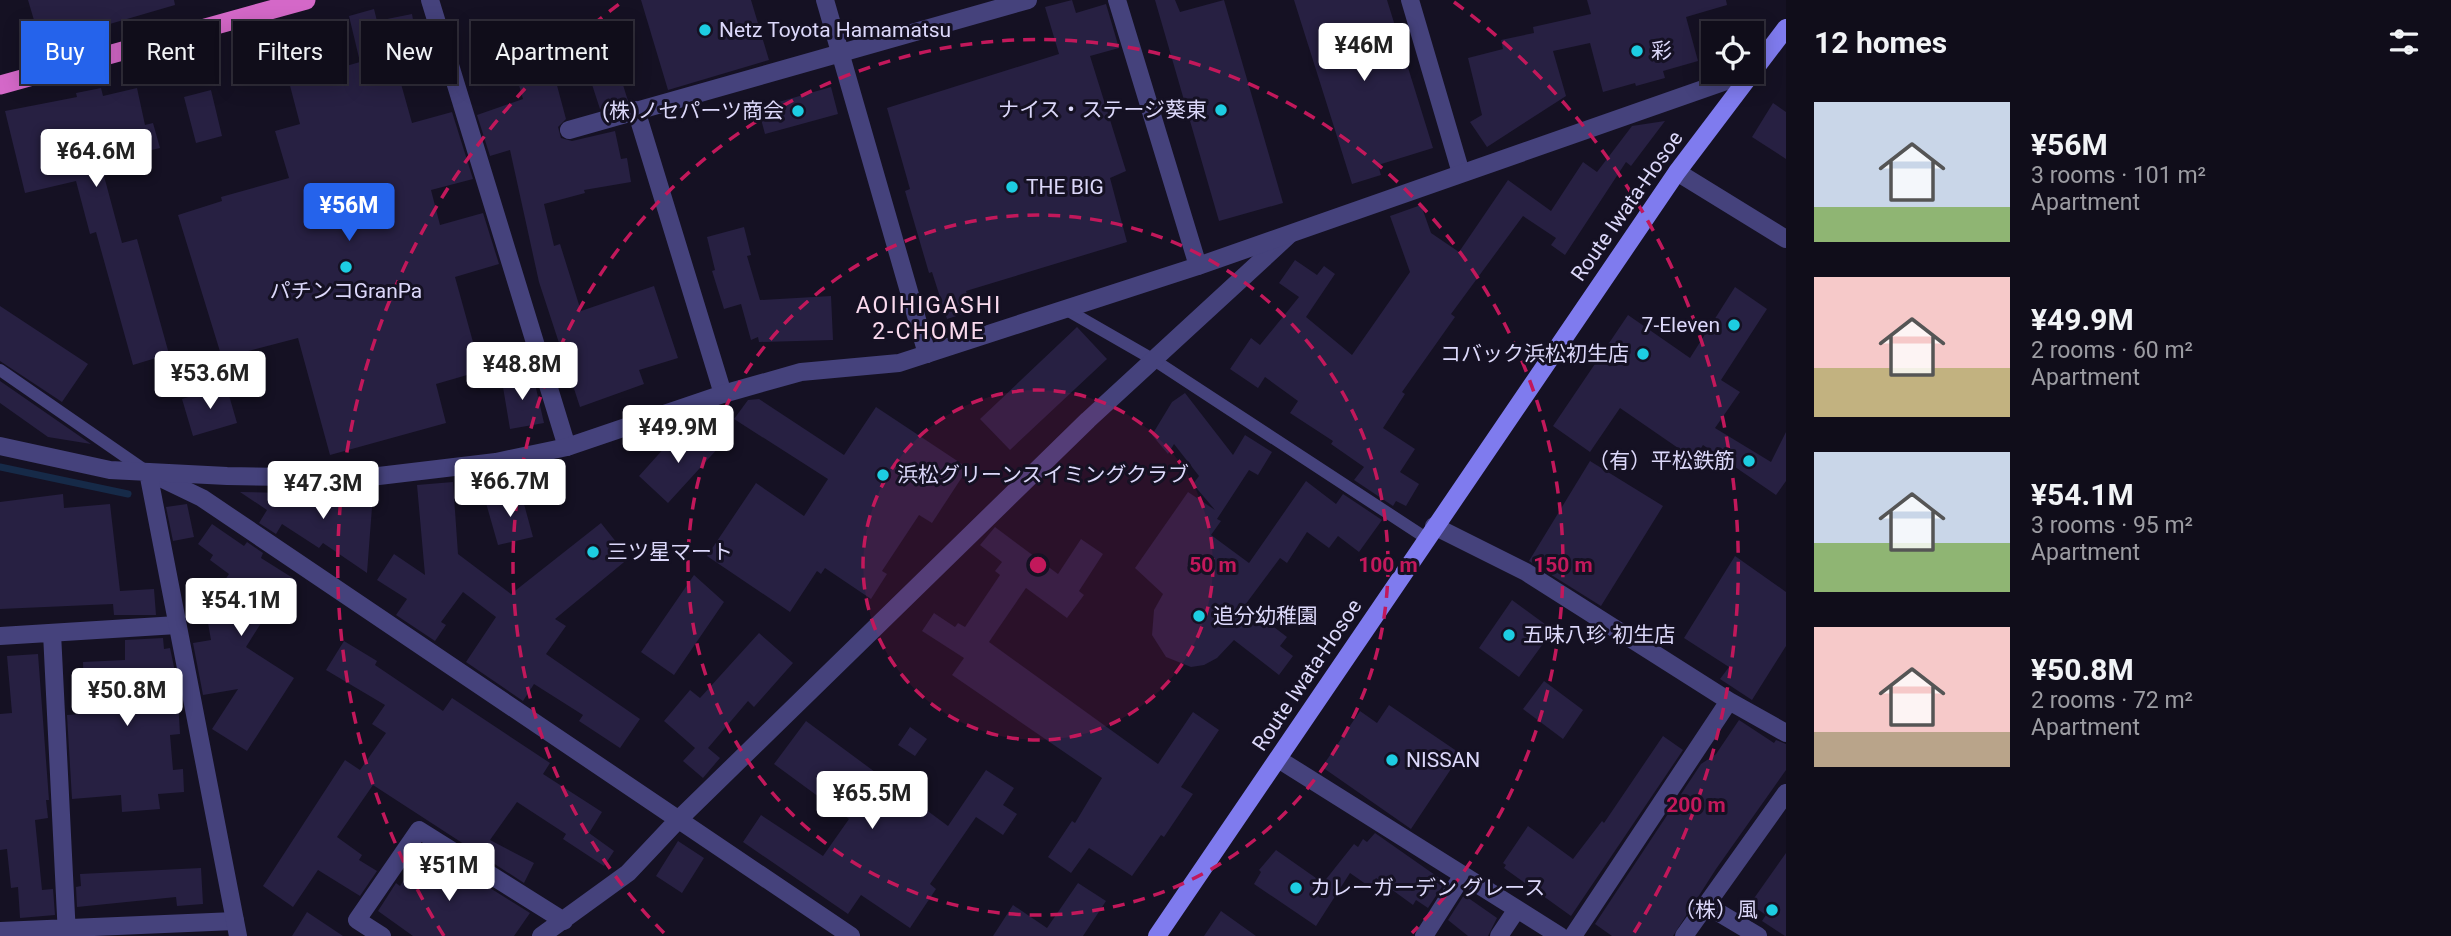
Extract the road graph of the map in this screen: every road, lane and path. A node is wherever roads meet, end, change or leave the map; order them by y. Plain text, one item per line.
1 (306, 0) edge
2 (430, 0) edge
3 (825, 0) edge
4 (1028, 0) edge
5 (1117, 0) edge
6 (1410, 0) edge
7 (1786, 28) edge
8 (1781, 42) edge
9 (841, 53) junction
10 (1764, 54) edge
11 (1717, 84) edge
12 (0, 85) edge
13 (636, 110) junction
14 (569, 130) dead end
15 (1677, 172) junction
16 (1461, 173) junction
17 (1289, 235) junction
18 (1786, 239) edge
19 (1198, 266) junction
20 (1067, 310) junction
21 (927, 354) junction
22 (1154, 360) junction
23 (0, 370) edge
24 (723, 394) junction
25 (0, 446) edge
26 (567, 447) junction
27 (148, 472) junction
28 (1430, 532) junction
29 (177, 625) junction
30 (52, 633) junction
31 (0, 636) edge
32 (1729, 701) junction
33 (1786, 733) edge
34 (1278, 759) junction
35 (1786, 793) edge
36 (677, 821) junction
37 (1463, 875) junction
38 (1706, 905) junction
39 (1517, 909) junction
40 (564, 920) junction
41 (236, 928) edge
42 (0, 931) edge
43 (67, 932) edge
44 (382, 936) edge
45 (541, 936) edge
46 (851, 936) edge
47 (1157, 936) edge
48 (1424, 936) edge
49 (1499, 936) edge
50 (1560, 936) edge
51 (1573, 936) edge
52 (1684, 936) edge
53 (1758, 936) edge

1 - 12 highway
2 - 26 street
3 - 9 street
4 - 9 street
5 - 19 street
6 - 16 street
7 - 8 main road, Route Iwata-Hosoe
8 - 10 street
8 - 15 main road, Route Iwata-Hosoe
9 - 13 street
9 - 21 street
11 - 16 street
13 - 14 street
13 - 24 street
15 - 18 street
15 - 28 main road, Route Iwata-Hosoe
16 - 17 street
17 - 19 street
17 - 22 street
19 - 20 street
20 - 21 street
20 - 22 lane
21 - 24 street
22 - 28 lane
22 - 36 street
23 - 27 lane
24 - 26 street
25 - 27 street
26 - 27 street
27 - 29 street
27 - 36 street
28 - 32 street
28 - 34 main road, Route Iwata-Hosoe
29 - 30 street
29 - 41 street
30 - 31 street
30 - 43 street
32 - 33 street
32 - 51 street
34 - 37 street
34 - 47 main road, Route Iwata-Hosoe
35 - 38 street
36 - 40 street
36 - 46 street
37 - 39 street
37 - 48 street
38 - 52 street
38 - 53 street
39 - 49 street
39 - 50 street
40 - 44 street
40 - 45 street
41 - 43 street
42 - 43 street

